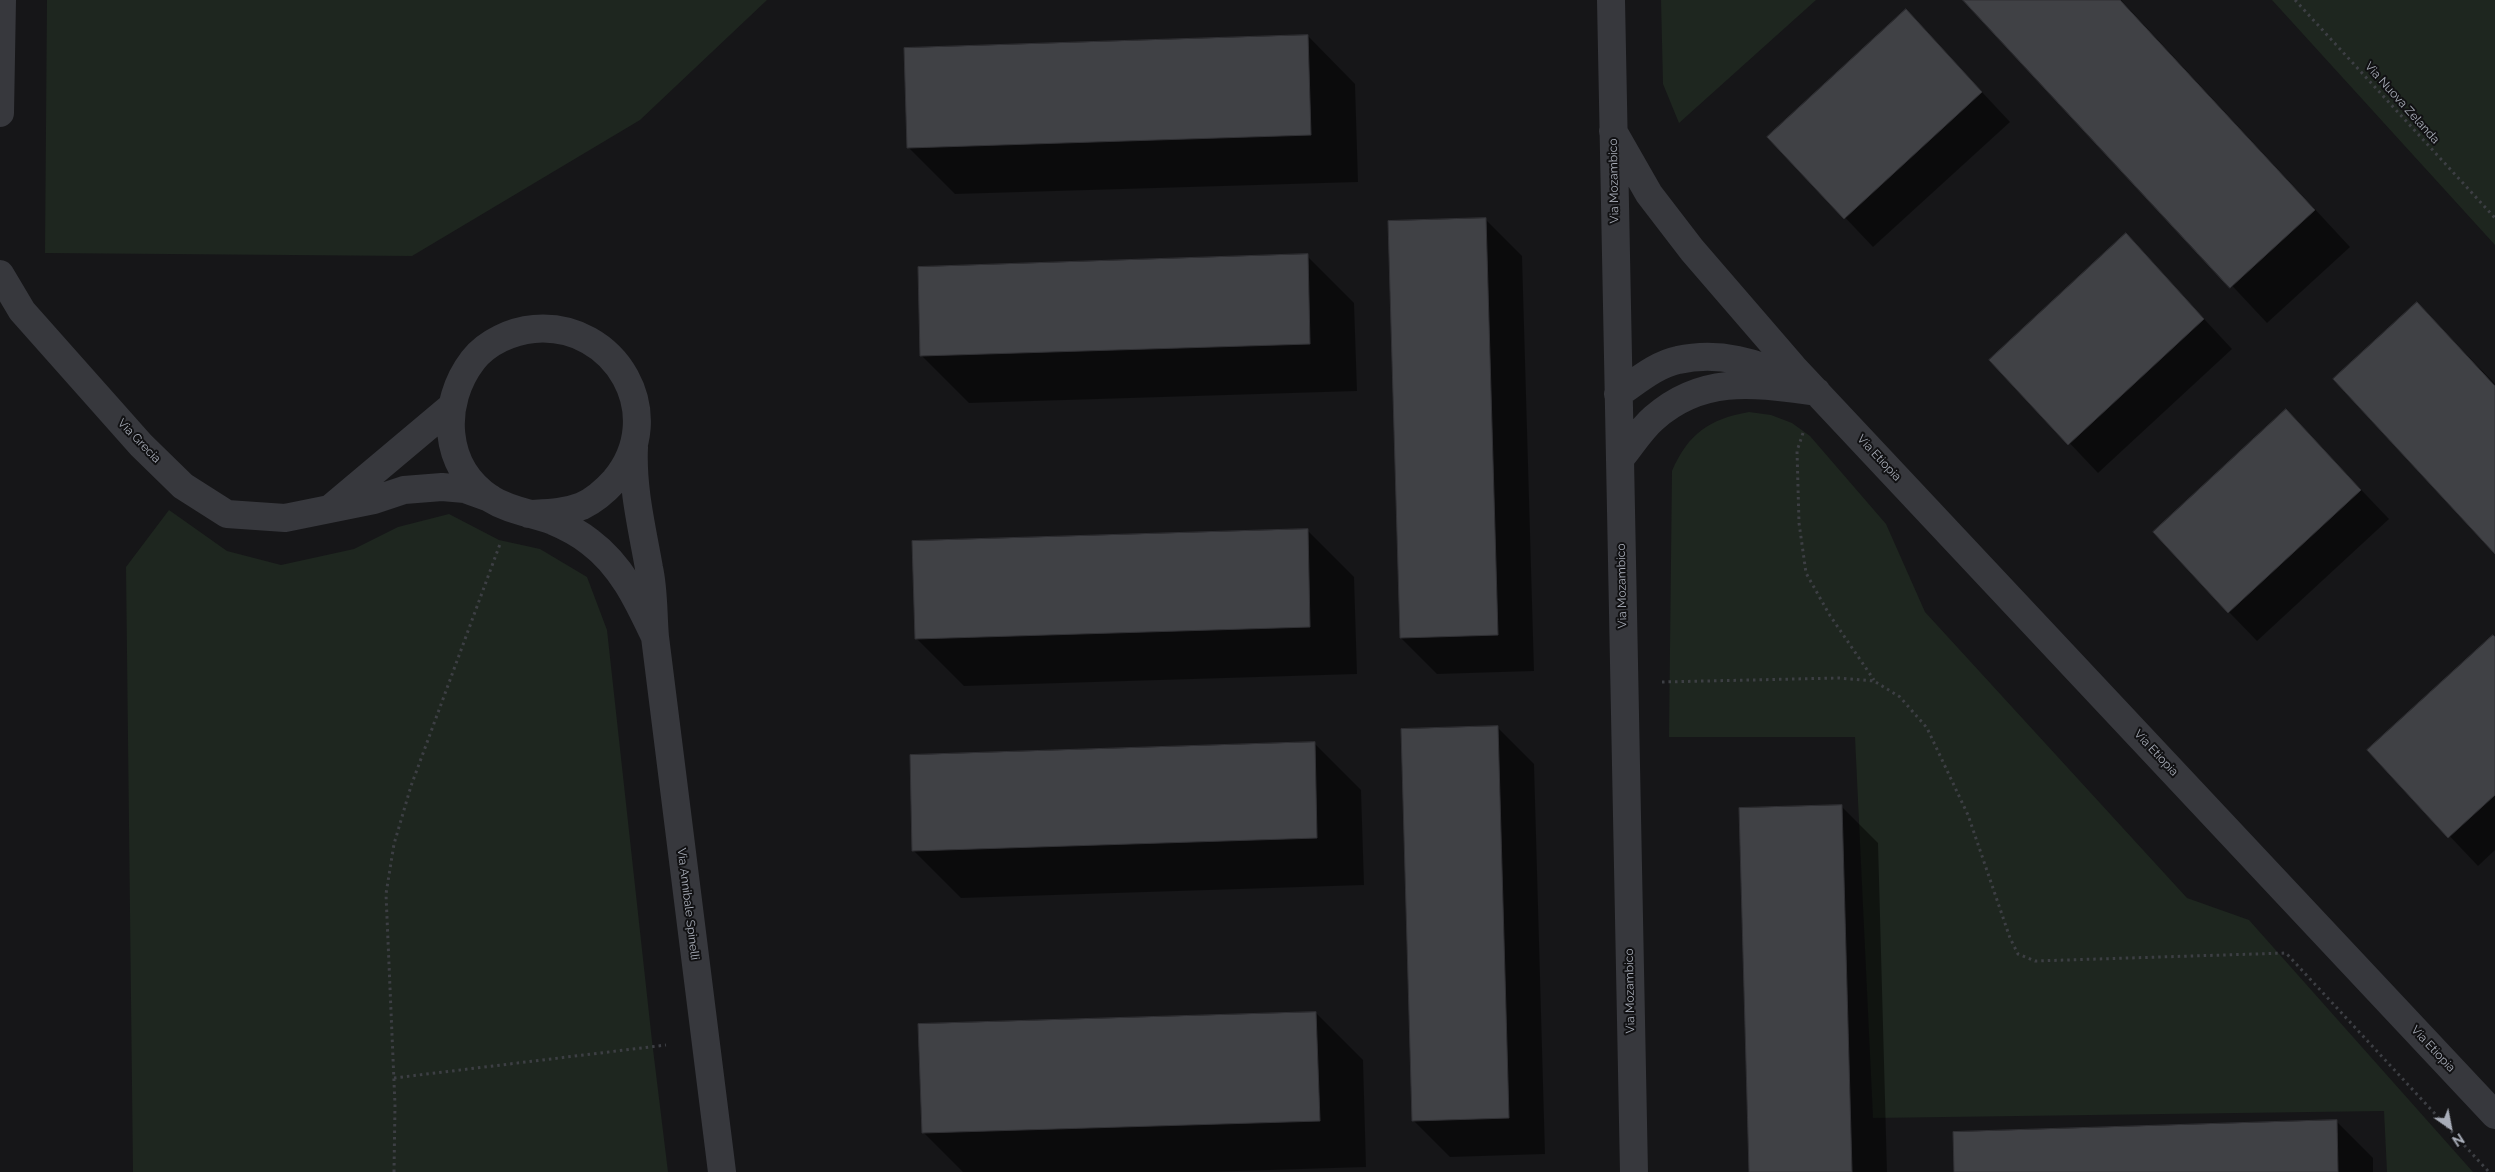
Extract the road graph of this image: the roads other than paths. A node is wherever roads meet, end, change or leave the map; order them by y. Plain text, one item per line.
1 (2, 0) edge
2 (1611, 0) edge
3 (0, 113) edge
4 (1614, 131) junction
5 (0, 274) edge
6 (1817, 392) junction
7 (1618, 394) junction
8 (450, 407) junction
9 (634, 445) junction
10 (1620, 459) junction
11 (490, 498) junction
12 (329, 509) junction
13 (528, 514) junction
14 (655, 636) junction
15 (2495, 1115) edge
16 (722, 1172) edge
17 (1634, 1172) edge

1 - 3 street
2 - 4 street, Via Mozambico
4 - 6 street, Via Etiopia
4 - 7 street, Via Mozambico
5 - 12 street, Via Grecia
6 - 7 street, Via Etiopia
6 - 10 street
6 - 15 street, Via Etiopia
7 - 10 street, Via Mozambico
8 - 9 street
8 - 11 street
8 - 12 street, Via Grecia
9 - 13 street
9 - 14 street, Via Annibale Spinelli
10 - 17 street, Via Mozambico
11 - 12 street, Via Grecia
11 - 13 street, Via Annibale Spinelli
13 - 14 street, Via Annibale Spinelli
14 - 16 street, Via Annibale Spinelli

